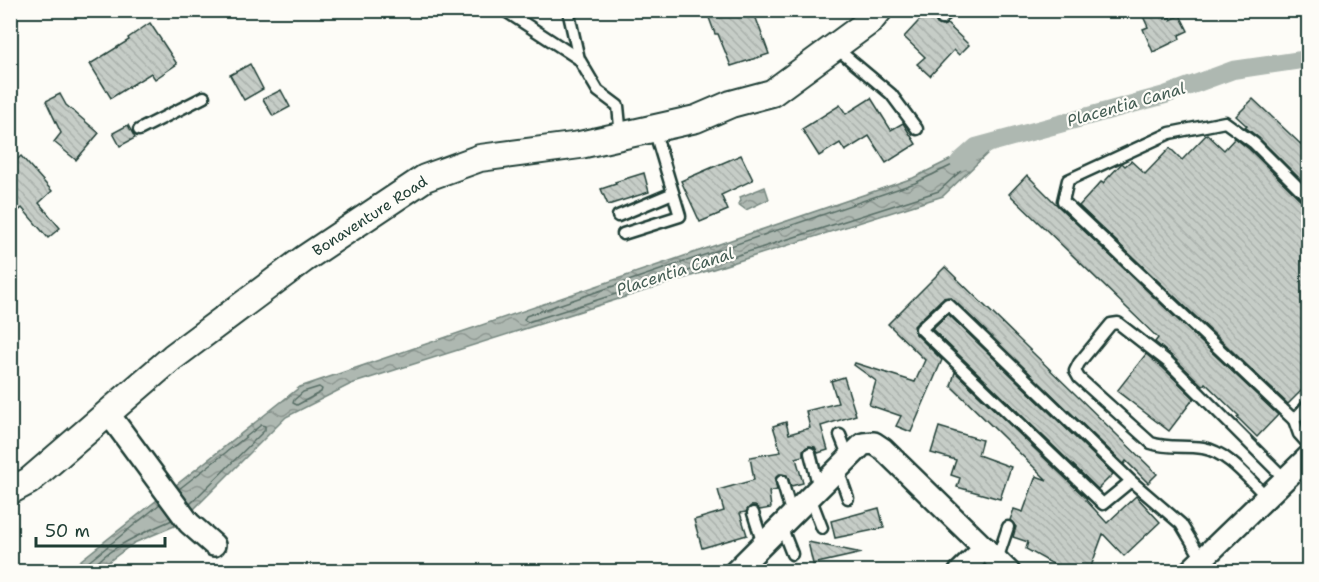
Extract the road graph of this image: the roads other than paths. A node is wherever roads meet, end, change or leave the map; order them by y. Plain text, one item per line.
1 (504, 10) edge
2 (568, 10) edge
3 (879, 10) edge
4 (835, 47) junction
5 (579, 59) junction
6 (204, 97) dead end
7 (654, 128) junction
8 (917, 129) dead end
9 (139, 130) dead end
10 (621, 136) junction
11 (673, 193) junction
12 (1308, 197) edge
13 (618, 216) dead end
14 (623, 234) dead end
15 (1308, 405) edge
16 (108, 413) junction
17 (1294, 420) junction
18 (840, 435) dead end
19 (1308, 444) edge
20 (810, 453) dead end
21 (1308, 457) edge
22 (843, 464) junction
23 (1285, 479) junction
24 (782, 481) dead end
25 (1131, 481) junction
26 (10, 491) edge
27 (814, 493) junction
28 (1267, 497) junction
29 (849, 498) dead end
30 (753, 513) dead end
31 (786, 521) junction
32 (1008, 527) dead end
33 (822, 528) dead end
34 (763, 544) junction
35 (214, 545) dead end
36 (792, 554) dead end
37 (997, 560) edge
38 (1202, 567) edge
39 (735, 572) edge
40 (960, 572) edge

1 - 5 lane
2 - 5 lane
3 - 4 street, Bonaventure Road
4 - 7 street, Bonaventure Road
4 - 8 lane
5 - 10 lane
6 - 9 lane
7 - 10 street, Bonaventure Road
7 - 11 lane
10 - 16 street, Bonaventure Road
11 - 13 lane
11 - 14 lane
12 - 17 lane
15 - 17 lane
16 - 26 street, Bonaventure Road
16 - 35 street
17 - 19 lane
18 - 22 lane
20 - 27 lane
21 - 23 street
22 - 27 street
22 - 29 lane
22 - 37 street
23 - 28 street
23 - 28 lane
24 - 31 lane
25 - 25 lane
25 - 38 lane
27 - 31 street
27 - 33 lane
28 - 38 street
30 - 34 lane
31 - 34 street
31 - 36 lane
32 - 37 lane
34 - 39 street
37 - 40 street

